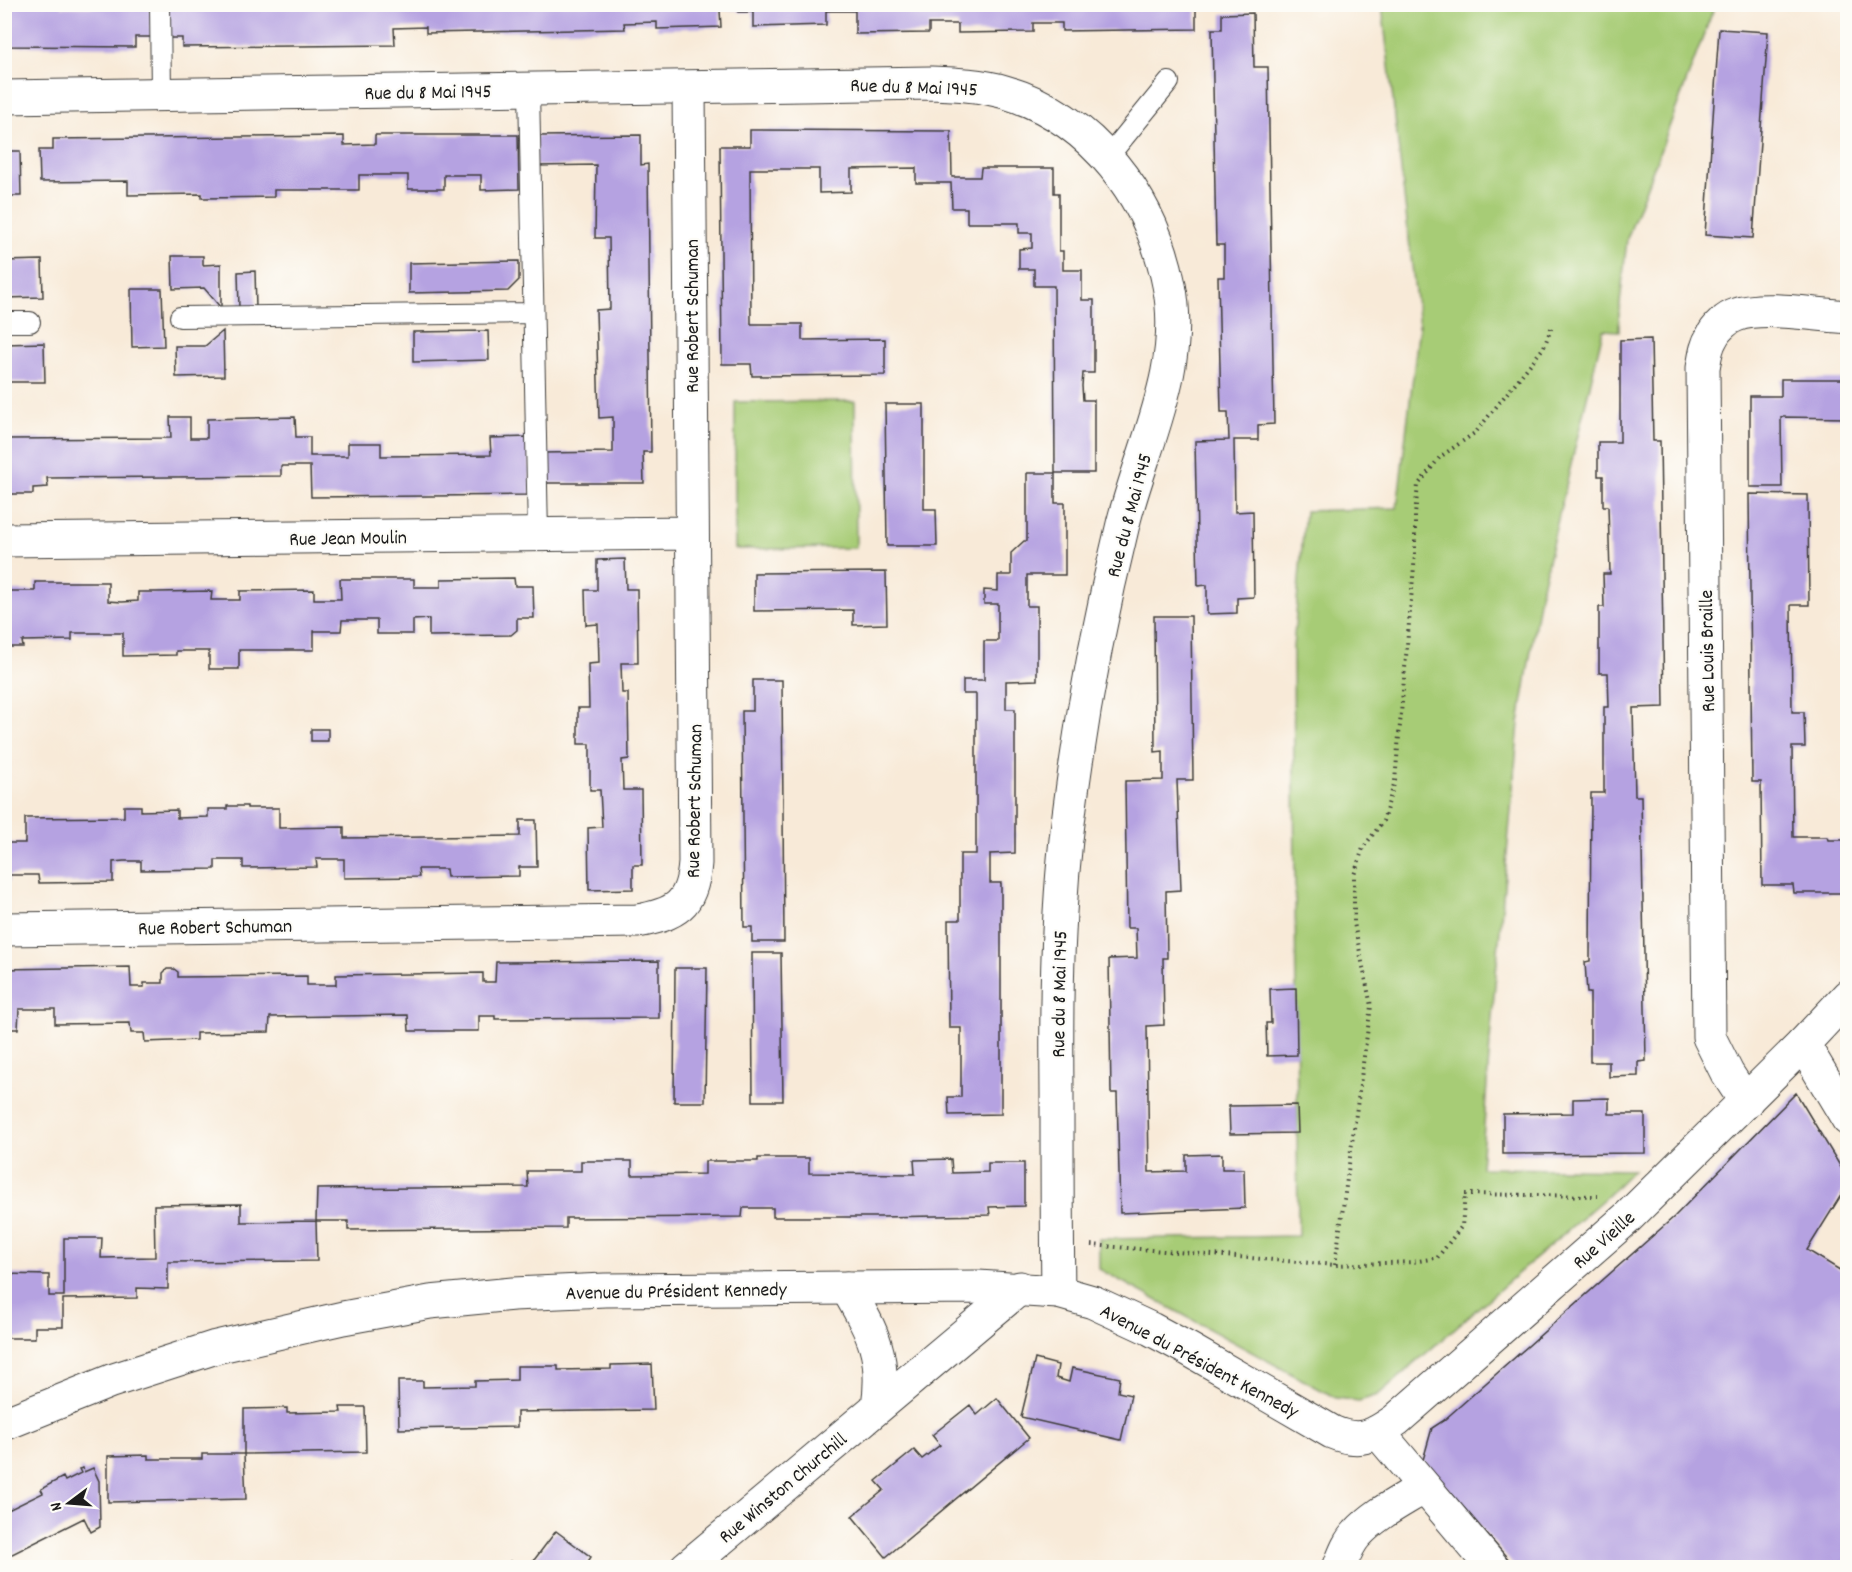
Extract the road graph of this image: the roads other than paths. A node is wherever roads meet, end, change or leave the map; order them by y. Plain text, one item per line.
1 (160, 4) edge
2 (1169, 81) dead end
3 (689, 87) junction
4 (529, 89) junction
5 (161, 96) junction
6 (4, 97) edge
7 (1107, 158) junction
8 (533, 313) junction
9 (180, 317) dead end
10 (1848, 317) edge
11 (4, 322) edge
12 (30, 322) dead end
13 (692, 533) junction
14 (537, 535) junction
15 (4, 540) edge
16 (4, 929) edge
17 (1848, 996) edge
18 (1803, 1044) junction
19 (1746, 1102) junction
20 (1848, 1119) edge
21 (847, 1288) junction
22 (1020, 1288) junction
23 (1058, 1292) junction
24 (878, 1406) junction
25 (4, 1424) edge
26 (1332, 1432) joint
27 (1378, 1432) junction
28 (1424, 1486) junction
29 (686, 1568) edge
30 (1339, 1568) edge
31 (1493, 1568) edge

1 - 5 lane
2 - 7 lane
3 - 4 street, Rue du 8 Mai 1945
3 - 7 street, Rue du 8 Mai 1945
3 - 13 street, Rue Robert Schuman
4 - 5 street, Rue du 8 Mai 1945
4 - 8 lane
5 - 6 street, Rue du 8 Mai 1945
7 - 23 street, Rue du 8 Mai 1945
8 - 9 lane
8 - 14 lane
10 - 19 street, Rue Louis Braille
11 - 12 lane
13 - 14 street, Rue Jean Moulin
13 - 16 street, Rue Robert Schuman
14 - 15 street, Rue Jean Moulin
17 - 18 street, Rue Vieille
18 - 19 street, Rue Vieille
18 - 20 street
19 - 27 street, Rue Vieille
21 - 22 street, Avenue du Président Kennedy
21 - 24 street
21 - 25 street, Avenue du Président Kennedy
22 - 23 street, Avenue du Président Kennedy
22 - 24 street, Rue Winston Churchill
23 - 26 street, Avenue du Président Kennedy
24 - 29 street, Rue Winston Churchill
26 - 27 street, Rue Vieille
27 - 28 street
28 - 30 street
28 - 31 street

